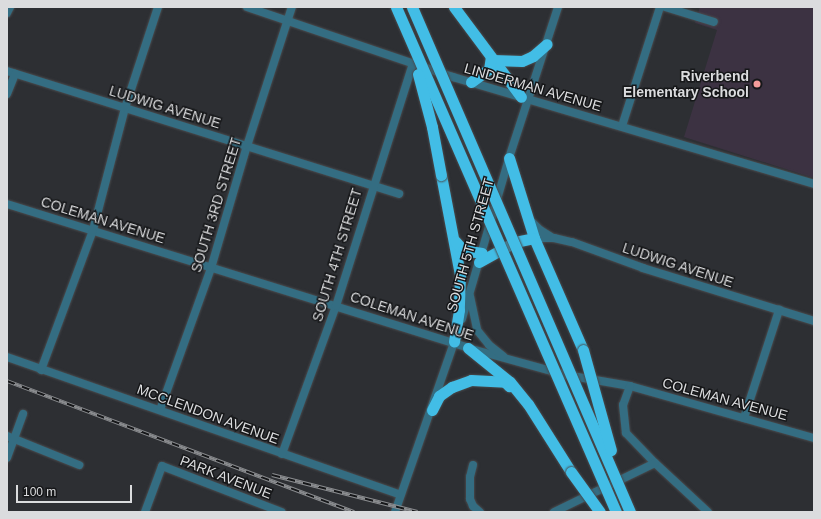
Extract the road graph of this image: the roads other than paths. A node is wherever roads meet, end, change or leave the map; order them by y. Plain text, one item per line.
1 (10, 7) edge
2 (158, 7) edge
3 (247, 7) edge
4 (292, 7) edge
5 (396, 7) edge
6 (412, 7) edge
7 (454, 7) edge
8 (558, 7) edge
9 (660, 7) edge
10 (665, 7) edge
11 (7, 13) edge
12 (400, 18) junction
13 (288, 20) junction
14 (714, 22) dead end
15 (547, 44) junction
16 (492, 58) junction
17 (413, 63) junction
18 (11, 73) edge
19 (471, 82) junction
20 (7, 94) edge
21 (525, 98) junction
22 (125, 108) junction
23 (622, 126) junction
24 (247, 146) junction
25 (509, 158) junction
26 (814, 184) edge
27 (372, 186) junction
28 (399, 194) dead end
29 (7, 204) edge
30 (526, 215) junction
31 (93, 230) junction
32 (454, 238) junction
33 (534, 238) junction
34 (554, 238) junction
35 (480, 258) junction
36 (211, 268) junction
37 (470, 292) junction
38 (336, 306) junction
39 (779, 310) junction
40 (814, 321) edge
41 (454, 342) junction
42 (468, 348) junction
43 (7, 357) edge
44 (509, 359) junction
45 (41, 370) junction
46 (630, 386) junction
47 (528, 404) junction
48 (160, 410) junction
49 (432, 410) junction
50 (23, 414) dead end
51 (744, 418) junction
52 (11, 437) edge
53 (814, 438) edge
54 (282, 454) junction
55 (7, 458) edge
56 (655, 463) junction
57 (79, 465) dead end
58 (473, 465) dead end
59 (400, 495) junction
60 (145, 512) edge
61 (281, 512) edge
62 (394, 512) edge
63 (480, 512) edge
64 (554, 512) edge
65 (600, 512) edge
66 (616, 512) edge
67 (630, 512) edge
68 (708, 512) edge

1 - 11 street
2 - 22 street
3 - 13 street, LINDERMAN AVENUE
4 - 13 street, SOUTH 3RD STREET
5 - 12 highway, bridge
6 - 67 highway, bridge
7 - 16 highway
8 - 15 street, SOUTH 5TH STREET
9 - 23 street
10 - 14 street
12 - 32 highway, bridge
12 - 66 highway, bridge
13 - 17 street, LINDERMAN AVENUE
13 - 24 street, SOUTH 3RD STREET
15 - 16 highway
15 - 21 street, SOUTH 5TH STREET
16 - 19 highway
16 - 21 highway
17 - 19 street, LINDERMAN AVENUE
17 - 27 street, SOUTH 4TH STREET
18 - 20 street
18 - 22 street, LUDWIG AVENUE
19 - 21 street, LINDERMAN AVENUE
21 - 23 street, LINDERMAN AVENUE
21 - 25 street, SOUTH 5TH STREET
22 - 24 street, LUDWIG AVENUE
22 - 31 street
23 - 26 street, LINDERMAN AVENUE
24 - 27 street, LUDWIG AVENUE
24 - 36 street, SOUTH 3RD STREET
25 - 30 highway
25 - 35 street, SOUTH 5TH STREET
27 - 28 street, LUDWIG AVENUE
27 - 38 street, SOUTH 4TH STREET
29 - 31 street, COLEMAN AVENUE
30 - 33 highway
30 - 34 street
31 - 36 street, COLEMAN AVENUE
31 - 45 street
32 - 35 highway
32 - 41 highway
33 - 34 street, LUDWIG AVENUE
33 - 35 highway
33 - 67 highway, bridge
34 - 39 street, LUDWIG AVENUE
35 - 37 street, SOUTH 5TH STREET
36 - 38 street, COLEMAN AVENUE
36 - 48 street, SOUTH 3RD STREET
37 - 41 street, SOUTH 5TH STREET
37 - 44 street
38 - 41 street, COLEMAN AVENUE
38 - 54 street, SOUTH 4TH STREET
39 - 40 street, LUDWIG AVENUE
39 - 51 street
41 - 42 street, COLEMAN AVENUE
41 - 49 street, SOUTH 5TH STREET
42 - 44 street, COLEMAN AVENUE
42 - 47 highway
43 - 45 street, MCCLENDON AVENUE
44 - 46 street, COLEMAN AVENUE
45 - 48 street, MCCLENDON AVENUE
46 - 51 street, COLEMAN AVENUE
46 - 56 street
47 - 49 highway
47 - 65 highway, bridge
48 - 54 street, MCCLENDON AVENUE
49 - 59 street, SOUTH 5TH STREET
50 - 52 street
51 - 53 street, COLEMAN AVENUE
52 - 55 street
52 - 57 street
54 - 59 street, MCCLENDON AVENUE
56 - 64 street
56 - 68 street
58 - 63 street
59 - 62 street, SOUTH 5TH STREET
60 - 61 street, PARK AVENUE

